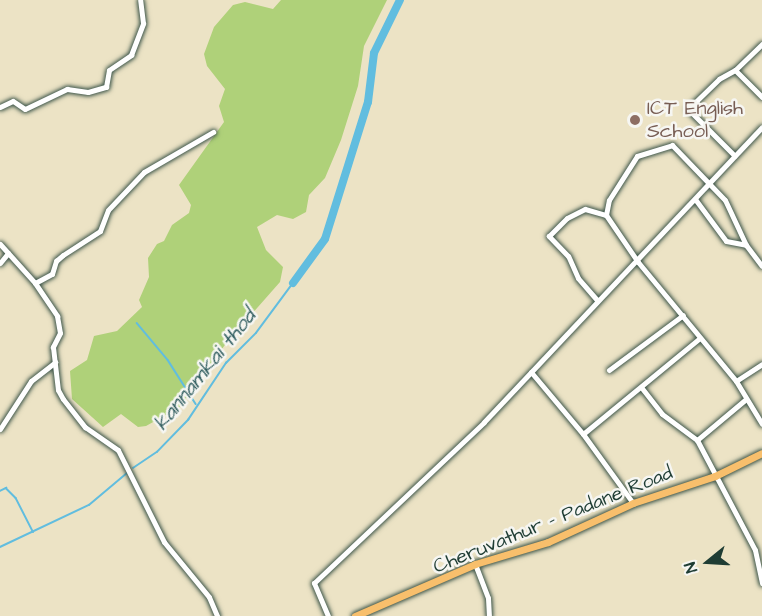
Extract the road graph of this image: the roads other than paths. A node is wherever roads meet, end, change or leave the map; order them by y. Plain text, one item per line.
1 (140, 0) edge
2 (762, 44) edge
3 (735, 70) junction
4 (762, 97) edge
5 (0, 107) edge
6 (762, 127) edge
7 (213, 132) dead end
8 (735, 156) junction
9 (711, 183) junction
10 (695, 199) junction
11 (606, 215) junction
12 (0, 244) edge
13 (746, 245) junction
14 (8, 253) junction
15 (638, 262) junction
16 (0, 263) edge
17 (762, 266) edge
18 (35, 283) junction
19 (597, 300) junction
20 (683, 315) junction
21 (700, 339) junction
22 (55, 362) junction
23 (762, 364) edge
24 (609, 370) dead end
25 (531, 372) junction
26 (736, 381) junction
27 (641, 387) junction
28 (746, 399) junction
29 (762, 424) edge
30 (0, 429) edge
31 (583, 434) junction
32 (697, 440) junction
33 (762, 453) edge
34 (715, 476) junction
35 (633, 503) junction
36 (475, 564) junction
37 (762, 583) edge
38 (217, 616) edge
39 (328, 616) edge
40 (355, 616) edge
41 (489, 616) edge

1 - 5 street
2 - 3 street
3 - 4 street
3 - 8 street
6 - 8 street
7 - 18 street
8 - 9 street
9 - 10 street
9 - 11 street
9 - 13 street
10 - 13 street
10 - 15 street
11 - 15 street
11 - 19 street
12 - 14 street
13 - 17 street
14 - 16 street
14 - 18 street
15 - 19 street
15 - 20 street
18 - 22 street
19 - 25 street
20 - 21 street
20 - 24 street
21 - 26 street
21 - 27 street
22 - 30 street
22 - 38 street
23 - 26 street
25 - 31 street
25 - 39 street
26 - 28 street
27 - 31 street
27 - 32 street
28 - 29 street
28 - 32 street
31 - 35 street
32 - 34 street
33 - 34 main road, Cheruvathur - Padane Road
34 - 35 main road, Cheruvathur - Padane Road
34 - 37 street
35 - 36 main road, Cheruvathur - Padane Road
36 - 40 main road, Cheruvathur - Padane Road
36 - 41 street

